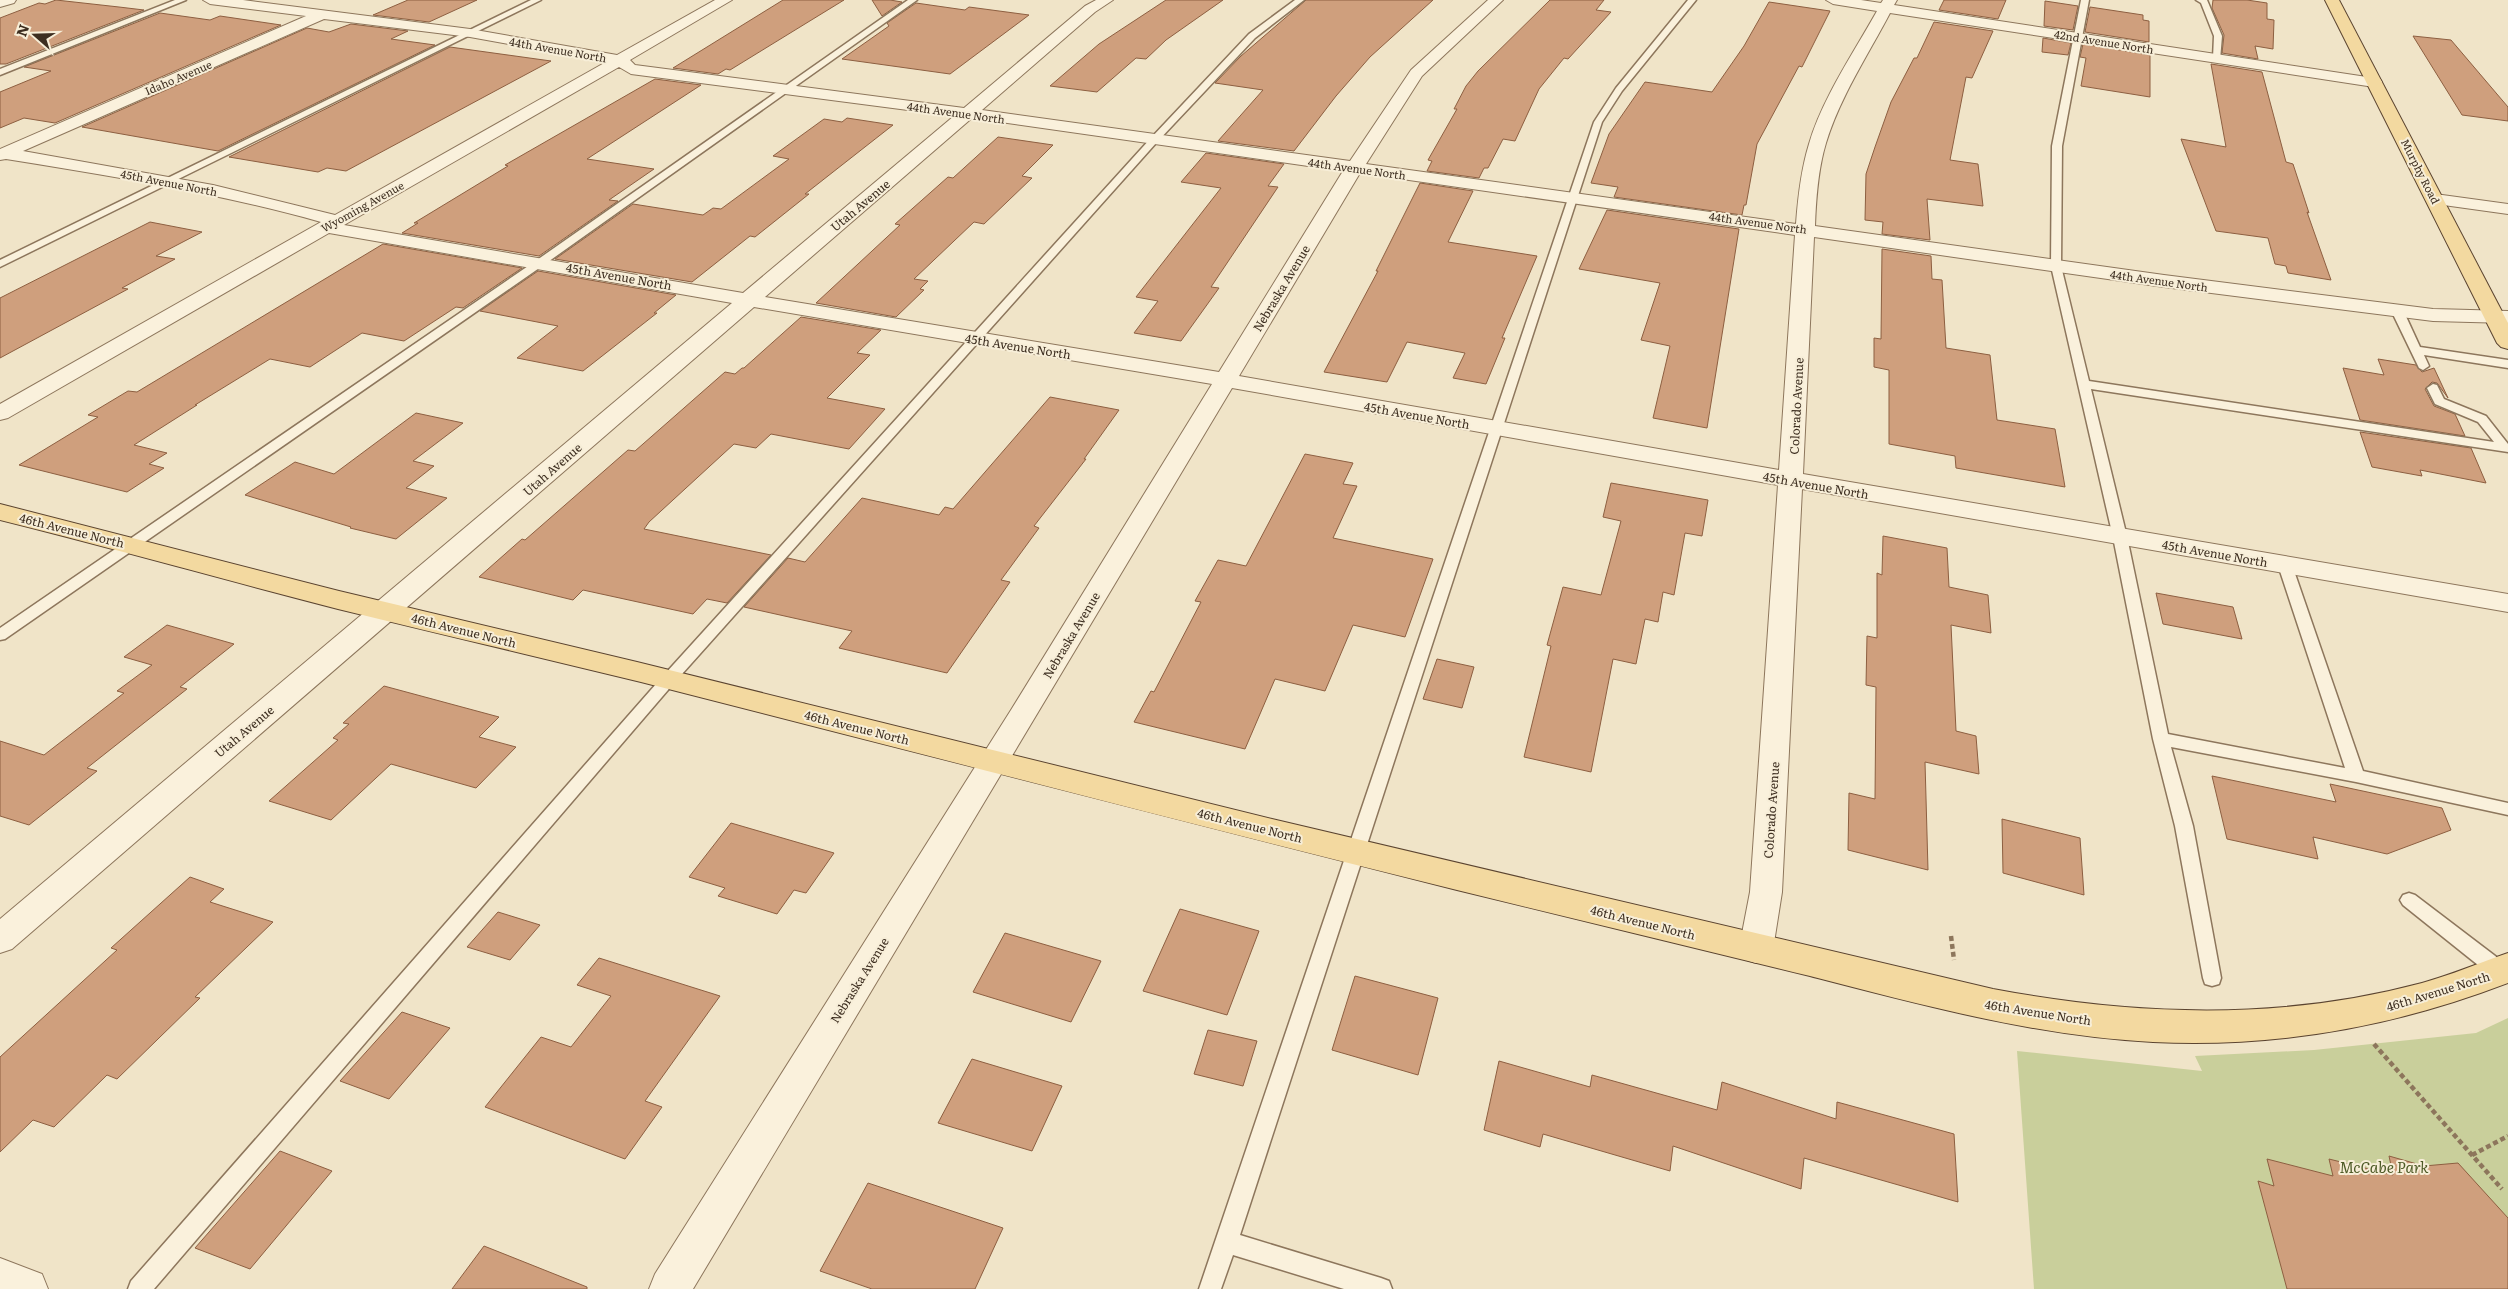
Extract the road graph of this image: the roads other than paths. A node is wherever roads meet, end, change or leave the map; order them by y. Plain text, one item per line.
1 (9, 0) edge
2 (182, 0) edge
3 (210, 0) edge
4 (537, 0) edge
5 (725, 0) edge
6 (913, 0) edge
7 (1106, 0) edge
8 (1300, 0) edge
9 (1496, 0) edge
10 (1692, 0) edge
11 (1833, 0) edge
12 (2085, 0) edge
13 (2200, 0) edge
14 (2332, 0) edge
15 (0, 3) edge
16 (349, 4) dead end
17 (1888, 4) edge
18 (324, 14) junction
19 (470, 33) junction
20 (2077, 37) junction
21 (2217, 58) junction
22 (621, 61) junction
23 (0, 72) edge
24 (2374, 82) junction
25 (786, 89) junction
26 (968, 113) junction
27 (1154, 140) junction
28 (2, 153) edge
29 (1354, 168) junction
30 (168, 181) junction
31 (1574, 197) junction
32 (2435, 199) junction
33 (2508, 209) edge
34 (332, 224) junction
35 (1806, 229) junction
36 (541, 262) junction
37 (0, 264) edge
38 (2056, 266) junction
39 (749, 300) junction
40 (2397, 310) junction
41 (2501, 317) edge
42 (977, 340) junction
43 (2508, 343) edge
44 (2416, 350) junction
45 (2508, 364) edge
46 (2423, 366) dead end
47 (1225, 380) junction
48 (2083, 384) junction
49 (2433, 388) dead end
50 (0, 413) edge
51 (1497, 429) junction
52 (2506, 448) edge
53 (1792, 480) junction
54 (0, 512) edge
55 (2120, 537) junction
56 (129, 544) junction
57 (2285, 565) junction
58 (2508, 603) edge
59 (386, 611) junction
60 (0, 635) edge
61 (670, 679) junction
62 (2162, 739) junction
63 (993, 761) junction
64 (2356, 776) junction
65 (2508, 809) edge
66 (1356, 852) junction
67 (2409, 900) dead end
68 (0, 939) edge
69 (1756, 949) junction
70 (2504, 970) edge
71 (2212, 978) dead end
72 (1227, 1242) junction
73 (0, 1278) edge
74 (27, 1289) edge
75 (139, 1289) edge
76 (670, 1289) edge
77 (1210, 1289) edge
78 (1381, 1289) edge

1 - 15 street
2 - 23 lane
3 - 18 street, 44th Avenue North
4 - 19 lane
5 - 22 street, Wyoming Avenue
6 - 25 lane
7 - 26 street, Utah Avenue
8 - 27 lane
9 - 29 street, Nebraska Avenue
10 - 31 lane
11 - 17 street, 42nd Avenue North
12 - 20 lane
13 - 21 lane
14 - 24 main road, Murphy Road
16 - 18 street, Idaho Avenue
17 - 20 street, 42nd Avenue North
17 - 35 street, Colorado Avenue
18 - 19 street, 44th Avenue North
18 - 28 street, Idaho Avenue
19 - 22 street, 44th Avenue North
19 - 30 lane
20 - 21 street, 42nd Avenue North
20 - 38 lane
21 - 24 street, 42nd Avenue North
22 - 25 street, 44th Avenue North
22 - 34 street, Wyoming Avenue
24 - 32 main road, Murphy Road
25 - 26 street, 44th Avenue North
25 - 36 lane
26 - 27 street, 44th Avenue North
26 - 39 street, Utah Avenue
27 - 29 street, 44th Avenue North
27 - 42 lane
28 - 30 street, 45th Avenue North
29 - 31 street, 44th Avenue North
29 - 47 street, Nebraska Avenue
30 - 34 street, 45th Avenue North
30 - 37 lane
31 - 35 street, 44th Avenue North
31 - 51 lane
32 - 33 street
32 - 41 main road, Murphy Road
34 - 36 street, 45th Avenue North
34 - 50 street, Wyoming Avenue
35 - 38 street, 44th Avenue North
35 - 53 street, Colorado Avenue
36 - 39 street, 45th Avenue North
36 - 56 lane
38 - 40 street, 44th Avenue North
38 - 48 lane
39 - 42 street, 45th Avenue North
39 - 59 street, Utah Avenue
40 - 41 street, 44th Avenue North
40 - 44 lane
41 - 43 main road, Murphy Road
42 - 47 street, 45th Avenue North
42 - 61 lane
44 - 45 lane
44 - 46 lane
47 - 51 street, 45th Avenue North
47 - 63 street, Nebraska Avenue
48 - 52 lane
48 - 55 lane
49 - 52 lane
51 - 53 street, 45th Avenue North
51 - 66 lane
53 - 55 street, 45th Avenue North
53 - 69 street, Colorado Avenue
54 - 56 main road, 46th Avenue North
55 - 57 street, 45th Avenue North
55 - 62 lane
56 - 59 main road, 46th Avenue North
56 - 60 lane
57 - 58 street, 45th Avenue North
57 - 64 lane
59 - 61 main road, 46th Avenue North
59 - 68 street, Utah Avenue
61 - 63 main road, 46th Avenue North
61 - 75 lane
62 - 64 lane
62 - 71 lane
63 - 66 main road, 46th Avenue North
63 - 76 street, Nebraska Avenue
64 - 65 lane
66 - 69 main road, 46th Avenue North
66 - 72 lane
67 - 70 lane
69 - 70 main road, 46th Avenue North
72 - 77 lane
72 - 78 lane
73 - 74 street

